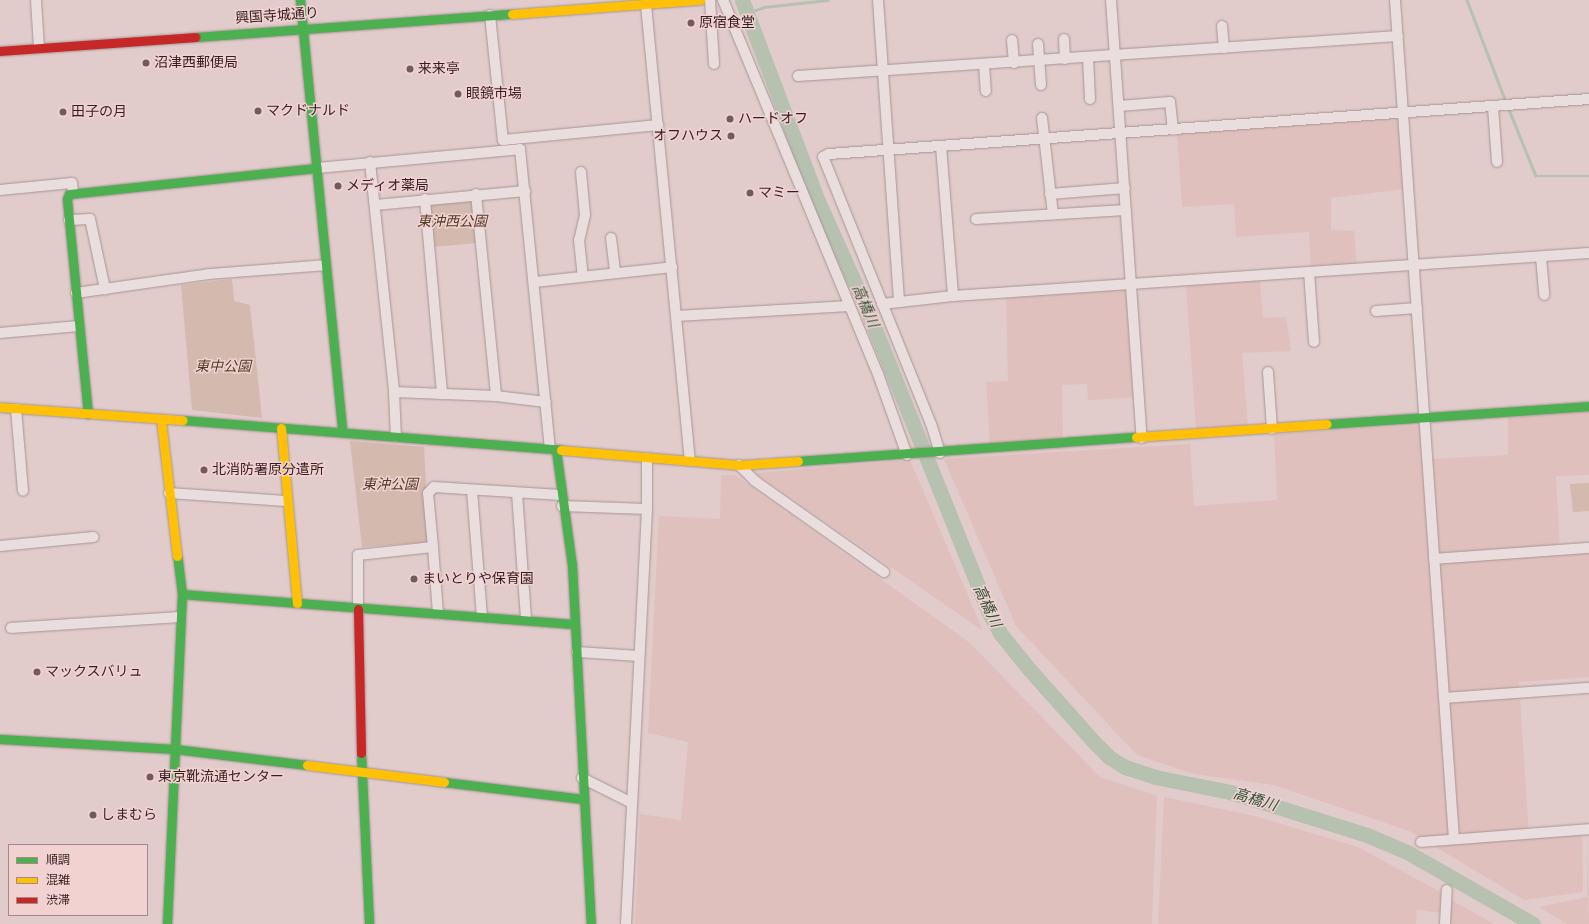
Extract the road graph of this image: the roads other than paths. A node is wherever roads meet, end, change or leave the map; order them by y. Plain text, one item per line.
1 (36, 0) edge
2 (300, 0) edge
3 (700, 0) edge
4 (710, 0) edge
5 (723, 0) edge
6 (1111, 0) edge
7 (1395, 0) edge
8 (878, 1) edge
9 (578, 5) edge
10 (646, 5) junction
11 (490, 15) junction
12 (1222, 26) dead end
13 (303, 28) junction
14 (1398, 36) junction
15 (1064, 39) dead end
16 (1012, 40) dead end
17 (1038, 44) dead end
18 (39, 48) junction
19 (1224, 48) junction
20 (0, 51) edge
21 (1115, 56) junction
22 (1088, 58) junction
23 (1065, 59) junction
24 (1039, 61) junction
25 (1014, 63) junction
26 (714, 64) dead end
27 (984, 65) junction
28 (882, 72) junction
29 (798, 76) dead end
30 (1041, 85) dead end
31 (986, 92) dead end
32 (1090, 99) dead end
33 (1589, 99) edge
34 (1119, 106) junction
35 (1502, 106) junction
36 (1403, 113) junction
37 (1042, 118) dead end
38 (658, 125) junction
39 (1172, 130) junction
40 (1121, 134) junction
41 (1044, 139) junction
42 (941, 146) junction
43 (887, 150) junction
44 (370, 162) junction
45 (1497, 162) dead end
46 (317, 168) junction
47 (581, 172) dead end
48 (1125, 188) junction
49 (0, 190) edge
50 (525, 191) junction
51 (73, 192) junction
52 (476, 194) junction
53 (1050, 194) junction
54 (425, 199) junction
55 (374, 205) junction
56 (1126, 210) junction
57 (1052, 214) junction
58 (976, 219) dead end
59 (69, 220) junction
60 (611, 238) dead end
61 (1589, 253) edge
62 (1541, 257) junction
63 (326, 265) junction
64 (1414, 265) junction
65 (672, 267) junction
66 (1309, 272) junction
67 (615, 273) junction
68 (583, 276) junction
69 (535, 282) junction
70 (1131, 284) junction
71 (106, 289) junction
72 (76, 293) junction
73 (1544, 295) dead end
74 (953, 296) junction
75 (898, 302) junction
76 (882, 304) junction
77 (849, 306) junction
78 (1417, 308) junction
79 (1376, 311) dead end
80 (677, 316) junction
81 (79, 326) junction
82 (0, 333) edge
83 (1314, 342) dead end
84 (1268, 372) dead end
85 (394, 392) junction
86 (442, 394) junction
87 (496, 396) junction
88 (546, 402) junction
89 (1589, 406) edge
90 (0, 408) edge
91 (16, 409) junction
92 (88, 414) junction
93 (1425, 418) junction
94 (160, 420) junction
95 (281, 428) junction
96 (1272, 429) junction
97 (342, 431) junction
98 (396, 437) junction
99 (1142, 438) junction
100 (553, 450) junction
101 (940, 453) junction
102 (909, 454) junction
103 (647, 458) junction
104 (690, 461) junction
105 (739, 465) junction
106 (472, 490) junction
107 (22, 491) dead end
108 (169, 493) junction
109 (517, 493) junction
110 (561, 495) junction
111 (286, 501) junction
112 (562, 506) junction
113 (647, 509) junction
114 (94, 537) dead end
115 (0, 546) edge
116 (433, 547) junction
117 (1589, 548) edge
118 (1434, 559) junction
119 (884, 572) dead end
120 (182, 594) junction
121 (297, 603) junction
122 (358, 609) junction
123 (438, 614) junction
124 (179, 617) junction
125 (482, 617) junction
126 (526, 620) junction
127 (575, 624) junction
128 (11, 628) dead end
129 (577, 652) junction
130 (639, 656) junction
131 (1589, 688) edge
132 (1445, 698) junction
133 (0, 739) edge
134 (175, 749) junction
135 (361, 772) junction
136 (582, 778) junction
137 (583, 799) junction
138 (632, 803) junction
139 (1589, 829) edge
140 (1454, 839) junction
141 (1421, 842) dead end
142 (1447, 890) dead end
143 (167, 924) edge
144 (369, 924) edge
145 (591, 924) edge
146 (626, 924) edge
147 (1445, 924) edge

1 - 18 street
2 - 13 street
3 - 10 street, 興国寺城通り
4 - 26 street
5 - 77 street
6 - 21 street
7 - 14 street
8 - 28 street
9 - 10 street, 興国寺城通り
9 - 11 street, 興国寺城通り
10 - 38 street
11 - 13 street, 興国寺城通り
11 - 38 street
12 - 19 street
13 - 18 street, 興国寺城通り
13 - 46 street
14 - 19 street
14 - 36 street
15 - 23 street
16 - 25 street
17 - 24 street
18 - 20 street, 興国寺城通り
19 - 21 street
21 - 22 street
21 - 34 street
22 - 23 street
22 - 32 street
23 - 24 street
24 - 25 street
24 - 30 street
25 - 27 street
27 - 28 street
27 - 31 street
28 - 29 street
28 - 43 street
33 - 35 street
34 - 39 street
34 - 40 street
35 - 36 street
35 - 45 street
36 - 39 street
36 - 64 street
37 - 41 street
38 - 65 street
39 - 40 street
40 - 41 street
40 - 48 street
41 - 42 street
41 - 53 street
42 - 43 street
42 - 74 street
43 - 75 street
43 - 76 street
44 - 46 street
44 - 50 street
44 - 55 street
46 - 51 street
46 - 63 street
47 - 68 street
48 - 53 street
48 - 56 street
49 - 51 street
50 - 52 street
50 - 69 street
51 - 59 street
52 - 54 street
52 - 87 street
53 - 57 street
54 - 55 street
54 - 86 street
55 - 85 street
56 - 57 street
56 - 70 street
57 - 58 street
59 - 71 street
59 - 72 street
60 - 67 street
61 - 62 street
62 - 64 street
62 - 73 street
63 - 71 street
63 - 97 street
64 - 66 street
64 - 78 street
65 - 67 street
65 - 80 street
66 - 70 street
66 - 83 street
67 - 68 street
68 - 69 street
69 - 88 street
70 - 74 street
70 - 99 street
71 - 72 street
72 - 81 street
74 - 75 street
75 - 76 street
76 - 101 street
77 - 80 street
77 - 102 street
78 - 79 street
78 - 93 street
80 - 104 street
81 - 82 street
81 - 92 street
84 - 96 street
85 - 86 street
85 - 98 street
86 - 87 street
87 - 88 street
88 - 100 street
89 - 93 street
90 - 91 street
91 - 92 street
91 - 107 street
92 - 94 street
93 - 96 street
93 - 118 street
94 - 95 street
94 - 108 street
95 - 97 street
95 - 111 street
96 - 99 street
97 - 98 street
98 - 100 street
99 - 101 street
100 - 103 street
100 - 110 street
101 - 102 street
102 - 105 street
103 - 104 street
103 - 113 street
104 - 105 street
105 - 119 street
106 - 109 street
106 - 116 street
106 - 125 street
108 - 111 street
108 - 120 street
109 - 110 street
109 - 126 street
110 - 112 street
111 - 121 street
112 - 113 street
112 - 127 street
113 - 130 street
114 - 115 street
116 - 122 street
116 - 123 street
117 - 118 street
118 - 132 street
120 - 121 street
120 - 124 street
121 - 122 street
122 - 123 street
122 - 135 street
123 - 125 street
124 - 128 street
124 - 134 street
125 - 126 street
126 - 127 street
127 - 129 street
129 - 130 street
129 - 136 street
130 - 138 street
131 - 132 street
132 - 140 street
133 - 134 street
134 - 135 street
134 - 143 street
135 - 137 street
135 - 144 street
136 - 137 street
136 - 138 street
137 - 145 street
138 - 146 street
139 - 140 street
140 - 141 street
142 - 147 street

